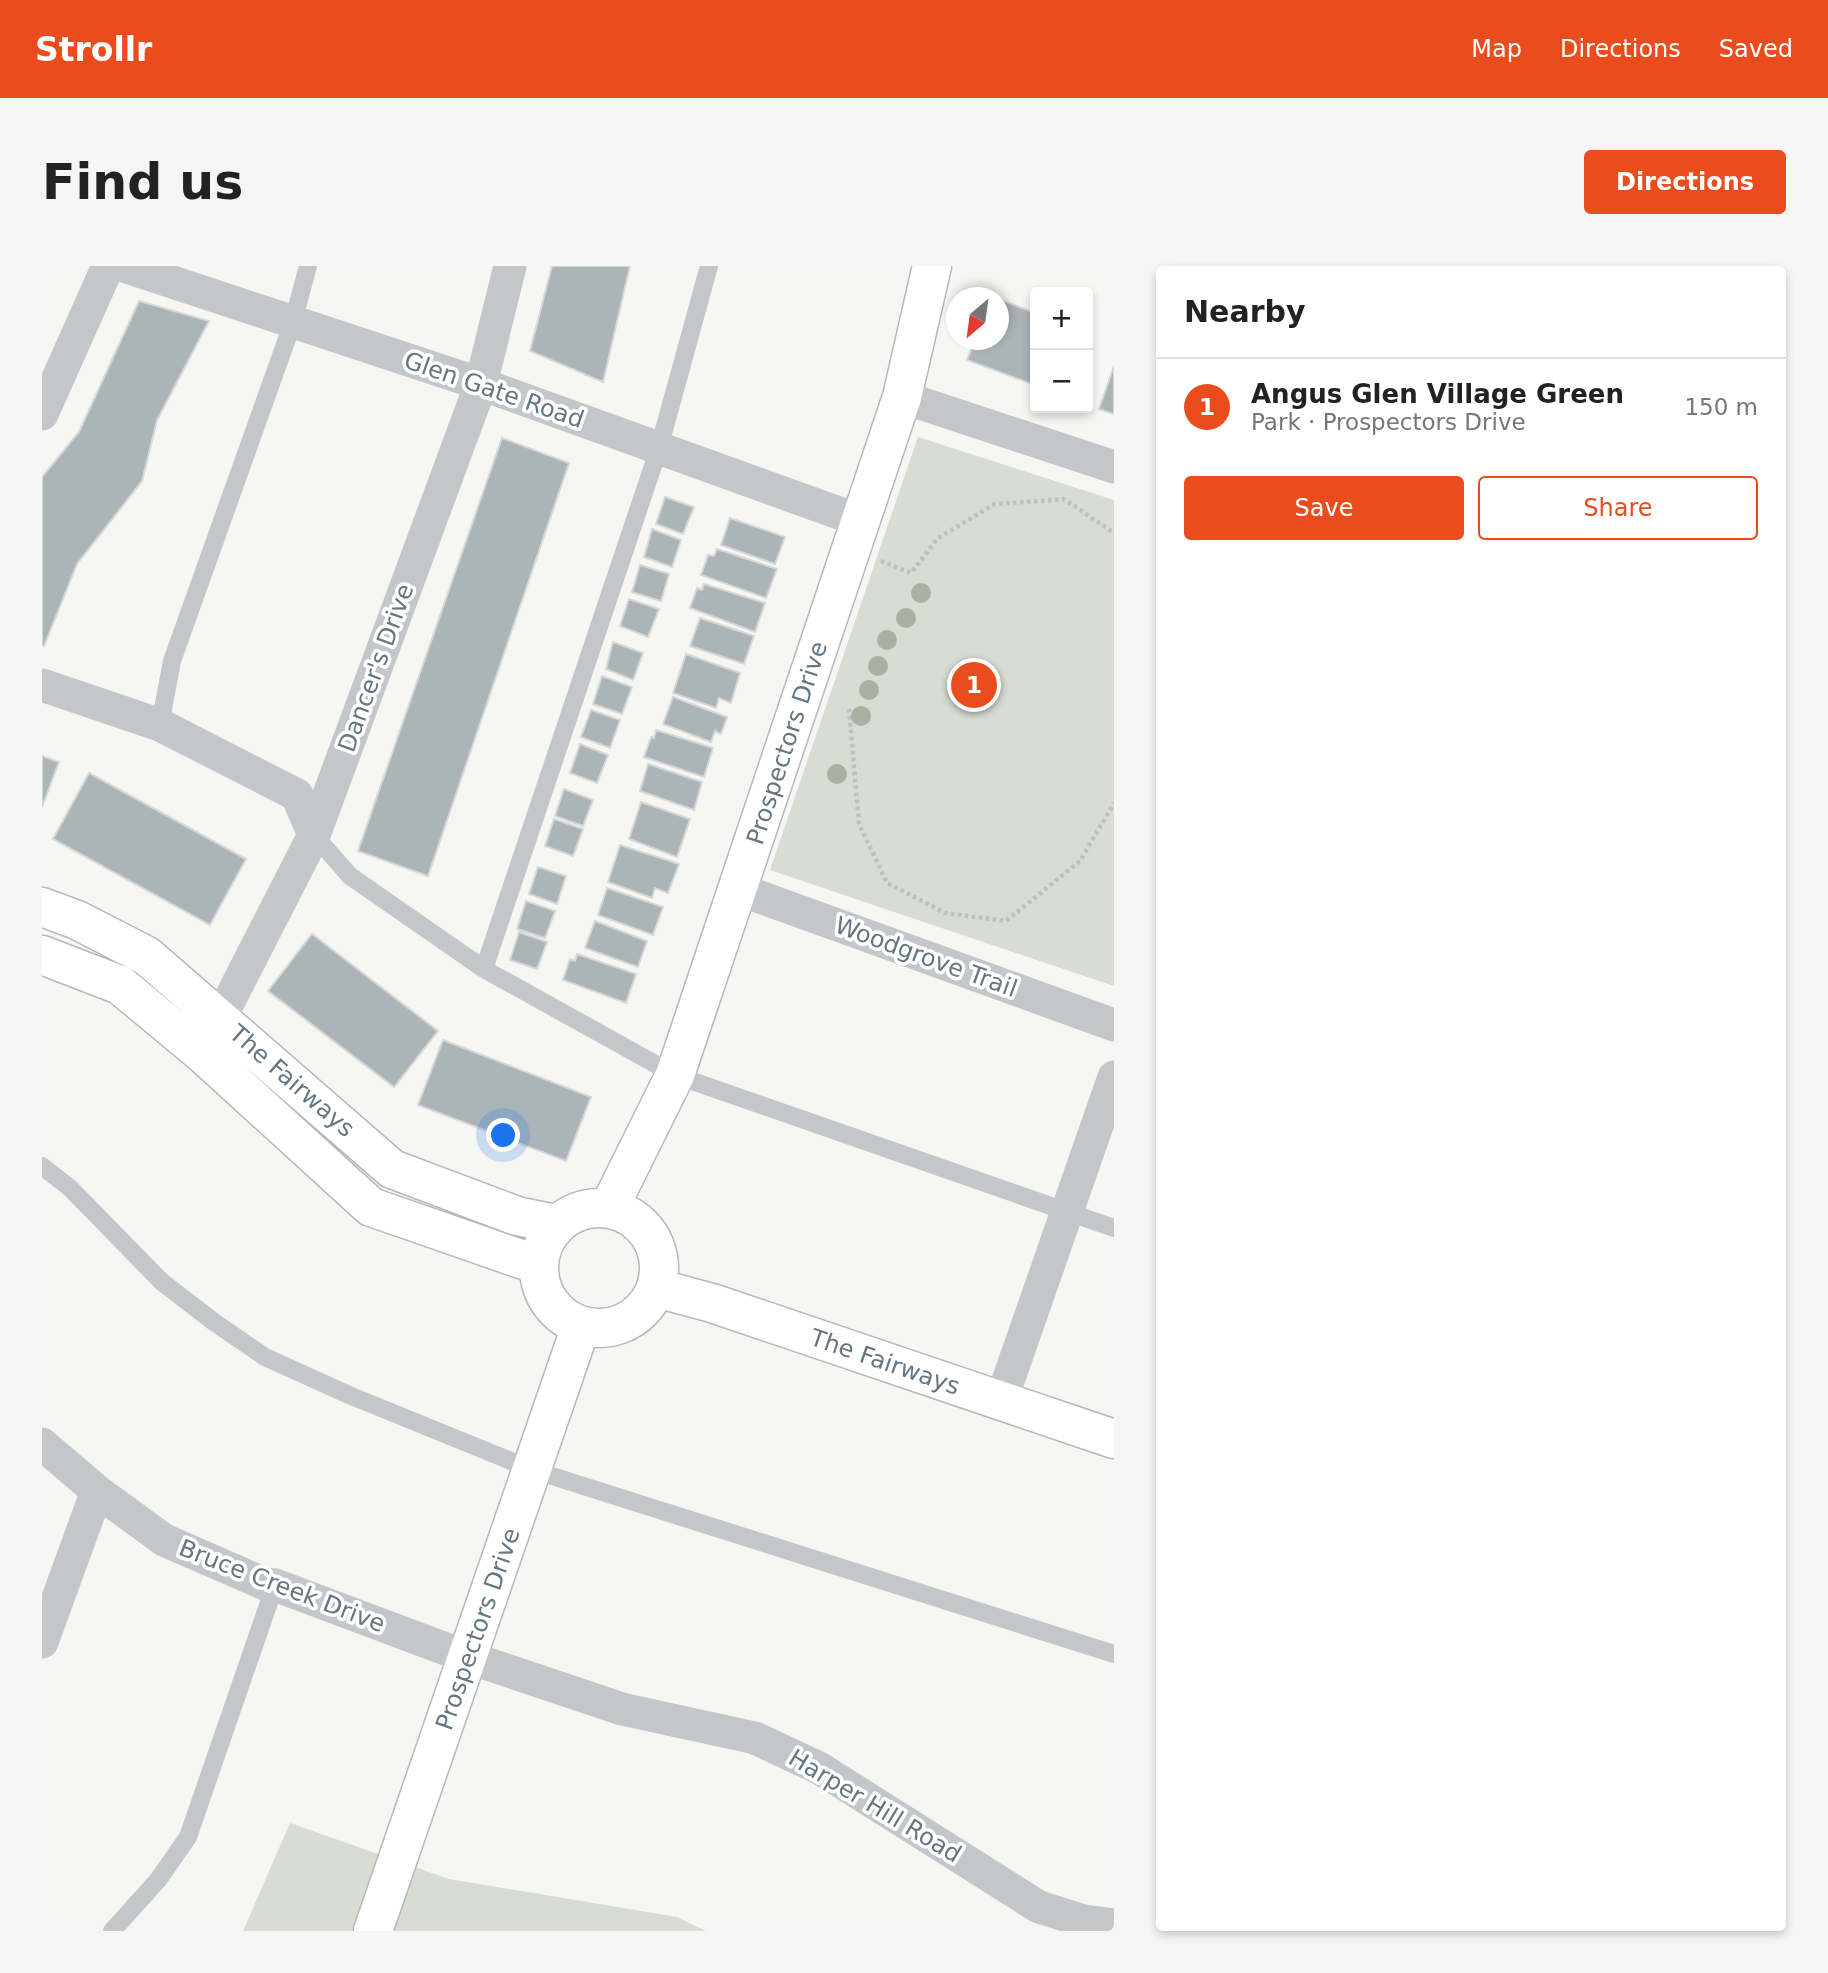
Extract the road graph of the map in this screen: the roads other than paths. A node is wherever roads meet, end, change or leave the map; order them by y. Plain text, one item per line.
1 (108, 266) edge
2 (124, 266) edge
3 (308, 266) edge
4 (510, 266) edge
5 (709, 266) edge
6 (932, 266) edge
7 (293, 322) junction
8 (481, 384) junction
9 (902, 397) junction
10 (42, 414) edge
11 (659, 448) junction
12 (1114, 467) edge
13 (861, 521) junction
14 (42, 685) edge
15 (160, 725) junction
16 (314, 835) junction
17 (738, 889) junction
18 (42, 907) edge
19 (42, 955) edge
20 (484, 969) junction
21 (222, 1019) junction
22 (1114, 1025) edge
23 (202, 1053) junction
24 (675, 1075) junction
25 (1114, 1077) edge
26 (42, 1166) edge
27 (609, 1208) junction
28 (1066, 1212) junction
29 (556, 1224) junction
30 (1114, 1228) edge
31 (538, 1265) junction
32 (656, 1288) junction
33 (582, 1326) junction
34 (1001, 1401) junction
35 (1114, 1438) edge
36 (42, 1444) edge
37 (533, 1470) junction
38 (97, 1491) junction
39 (275, 1585) junction
40 (42, 1642) edge
41 (1114, 1654) edge
42 (467, 1657) junction
43 (1114, 1925) edge
44 (112, 1931) edge
45 (373, 1931) edge

1 - 10 street
2 - 7 street, Glen Gate Road
3 - 7 lane
4 - 8 street, Dancer's Drive
5 - 11 lane
6 - 9 street, Prospectors Drive
7 - 8 street, Glen Gate Road
7 - 15 lane
8 - 11 street, Glen Gate Road
8 - 16 street, Dancer's Drive
9 - 12 street
9 - 13 street, Prospectors Drive
11 - 13 street, Glen Gate Road
11 - 20 lane
13 - 17 street, Prospectors Drive
14 - 15 street
15 - 16 street
16 - 20 lane
16 - 21 street, Dancer's Drive
17 - 22 street, Woodgrove Trail
17 - 24 street, Prospectors Drive
18 - 21 street, The Fairways
19 - 23 street, The Fairways
20 - 24 lane
21 - 23 street, Dancer's Drive
21 - 29 street, The Fairways
23 - 31 street, The Fairways
24 - 27 street, Prospectors Drive
24 - 28 lane
25 - 28 street
26 - 37 lane
27 - 29 street
27 - 32 street
28 - 30 lane
28 - 34 street
29 - 31 street
31 - 33 street
32 - 33 street
32 - 34 street, The Fairways
33 - 37 street, Prospectors Drive
34 - 35 street, The Fairways
36 - 38 street, Bruce Creek Drive
37 - 41 lane
37 - 42 street, Prospectors Drive
38 - 39 street, Bruce Creek Drive
38 - 40 street
39 - 42 street, Bruce Creek Drive
39 - 44 lane
42 - 43 street, Harper Hill Road
42 - 45 street, Prospectors Drive

